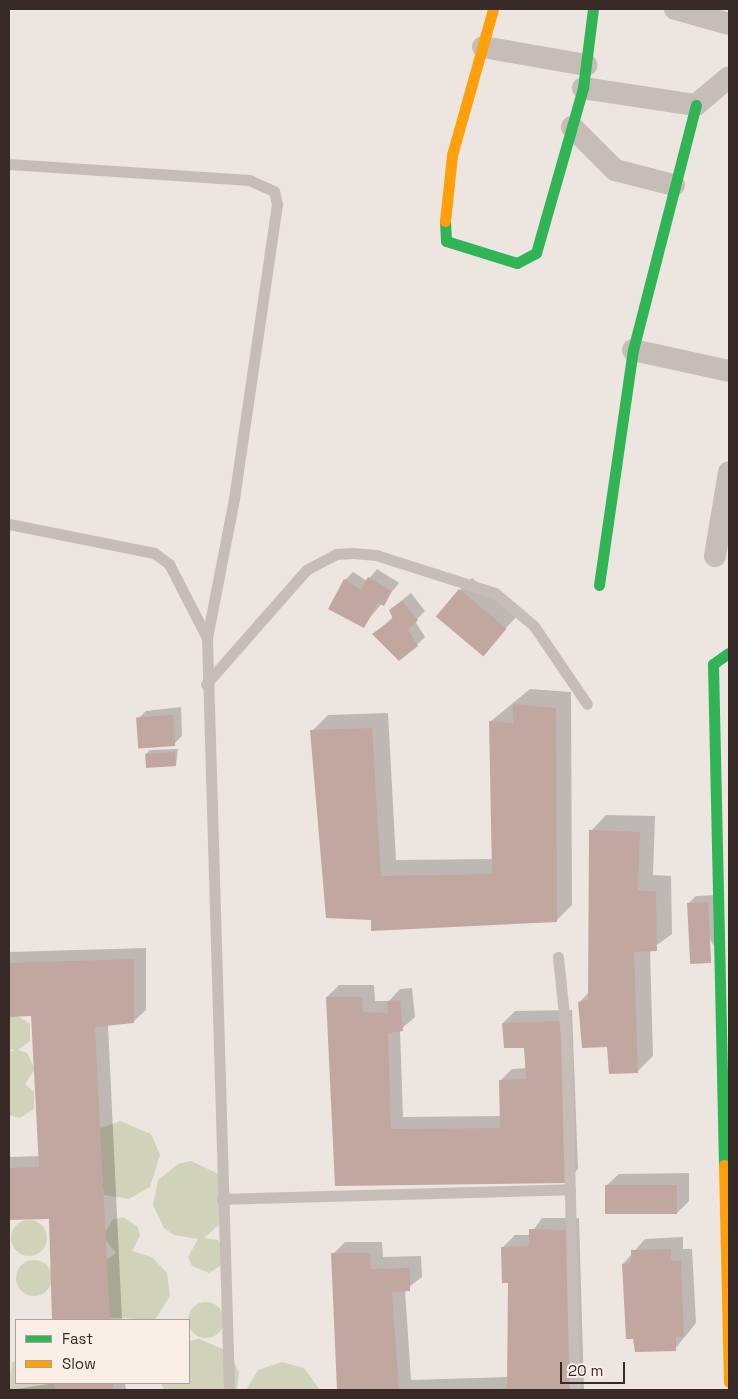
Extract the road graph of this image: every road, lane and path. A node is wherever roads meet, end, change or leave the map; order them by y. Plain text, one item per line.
1 (493, 9) edge
2 (592, 9) edge
3 (675, 9) edge
4 (729, 24) edge
5 (483, 47) junction
6 (586, 64) junction
7 (729, 77) edge
8 (583, 88) junction
9 (712, 98) edge
10 (572, 127) junction
11 (9, 164) edge
12 (674, 185) junction
13 (633, 350) junction
14 (729, 371) edge
15 (729, 472) edge
16 (9, 524) edge
17 (715, 556) dead end
18 (599, 584) dead end
19 (207, 638) junction
20 (729, 653) edge
21 (206, 684) junction
22 (587, 704) dead end
23 (558, 957) dead end
24 (570, 1189) junction
25 (222, 1199) junction
26 (729, 1382) edge
27 (229, 1390) edge
28 (575, 1390) edge

1 - 5 street
2 - 6 street
3 - 4 street
5 - 6 street
5 - 10 street
6 - 8 street
7 - 9 street
8 - 9 street
8 - 10 street
9 - 12 street
10 - 12 street
11 - 19 lane
12 - 13 street
13 - 14 street
13 - 18 street
15 - 17 street
16 - 19 lane
19 - 21 lane
20 - 26 street
21 - 22 lane
21 - 25 lane
23 - 24 lane
24 - 25 lane
24 - 28 lane
25 - 27 lane

